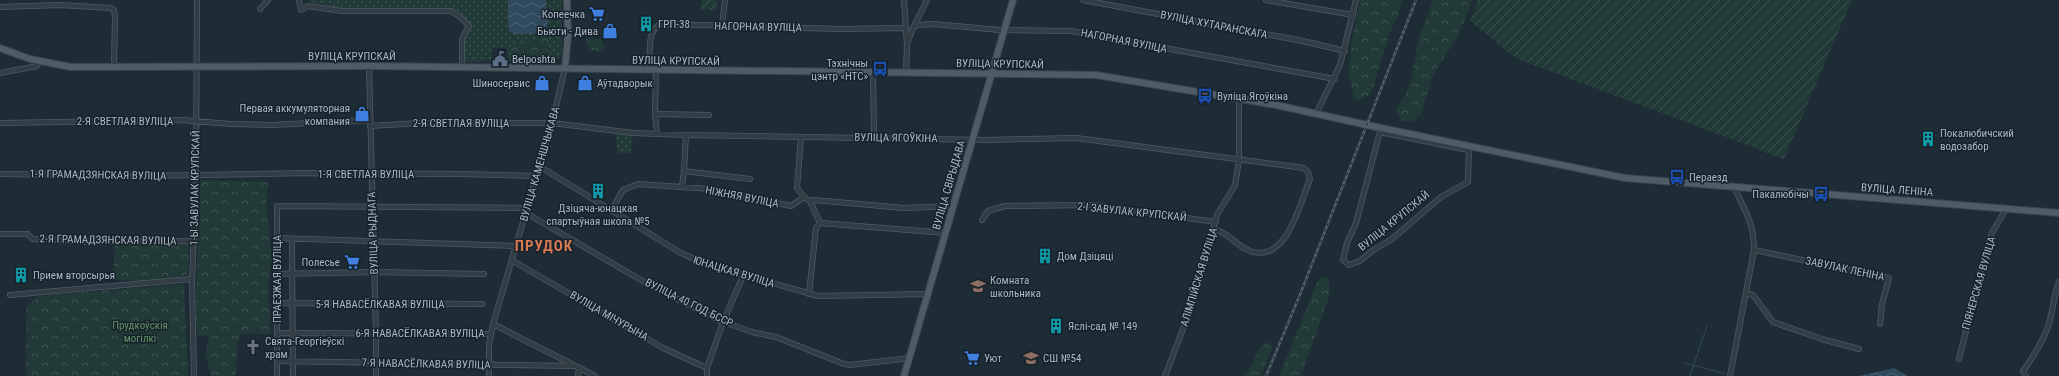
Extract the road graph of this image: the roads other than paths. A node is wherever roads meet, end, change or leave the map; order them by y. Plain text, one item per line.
1 (9, 0) edge
2 (197, 0) edge
3 (268, 0) edge
4 (299, 0) edge
5 (567, 0) edge
6 (725, 0) edge
7 (904, 0) edge
8 (927, 0) edge
9 (1013, 0) edge
10 (1083, 0) edge
11 (1266, 0) edge
12 (1356, 0) edge
13 (9, 6) junction
14 (0, 7) edge
15 (260, 9) dead end
16 (1353, 14) junction
17 (722, 26) junction
18 (906, 28) junction
19 (913, 28) junction
20 (1004, 30) junction
21 (907, 45) junction
22 (0, 48) edge
23 (1345, 51) junction
24 (39, 62) junction
25 (197, 66) junction
26 (368, 66) junction
27 (114, 68) junction
28 (462, 68) junction
29 (565, 68) junction
30 (653, 70) junction
31 (0, 73) edge
32 (873, 73) junction
33 (906, 73) junction
34 (991, 74) junction
35 (1334, 79) junction
36 (1239, 99) junction
37 (655, 114) junction
38 (1316, 114) junction
39 (709, 115) dead end
40 (370, 120) junction
41 (196, 121) junction
42 (0, 123) edge
43 (552, 123) junction
44 (370, 126) junction
45 (1380, 130) junction
46 (656, 133) junction
47 (686, 135) junction
48 (801, 137) junction
49 (874, 138) junction
50 (972, 139) junction
51 (1469, 148) junction
52 (1239, 161) junction
53 (540, 166) junction
54 (684, 171) junction
55 (0, 174) edge
56 (196, 175) junction
57 (372, 175) junction
58 (537, 176) junction
59 (750, 179) dead end
60 (682, 186) junction
61 (1734, 187) junction
62 (804, 197) junction
63 (810, 201) junction
64 (954, 206) junction
65 (373, 208) junction
66 (2006, 209) junction
67 (527, 210) junction
68 (611, 210) junction
69 (2059, 213) edge
70 (982, 220) dead end
71 (1216, 222) junction
72 (820, 223) junction
73 (1214, 229) junction
74 (946, 232) junction
75 (0, 234) edge
76 (277, 238) junction
77 (292, 239) junction
78 (374, 240) junction
79 (194, 241) junction
80 (516, 246) junction
81 (1754, 250) junction
82 (512, 260) junction
83 (375, 272) junction
84 (276, 274) junction
85 (292, 274) junction
86 (484, 274) dead end
87 (743, 276) junction
88 (192, 279) junction
89 (2059, 282) edge
90 (1746, 293) junction
91 (809, 294) junction
92 (929, 294) junction
93 (10, 295) dead end
94 (2054, 295) junction
95 (2059, 296) edge
96 (277, 303) junction
97 (293, 303) junction
98 (482, 304) dead end
99 (376, 305) junction
100 (723, 322) junction
101 (492, 324) junction
102 (1880, 324) dead end
103 (277, 333) junction
104 (293, 333) junction
105 (376, 333) junction
106 (490, 334) junction
107 (1859, 349) dead end
108 (910, 358) junction
109 (1959, 359) dead end
110 (277, 361) junction
111 (293, 362) junction
112 (376, 363) junction
113 (489, 365) junction
114 (577, 366) junction
115 (707, 368) junction
116 (194, 376) edge
117 (277, 376) edge
118 (293, 376) edge
119 (376, 376) edge
120 (489, 376) edge
121 (578, 376) edge
122 (595, 376) edge
123 (707, 376) edge
124 (904, 376) edge
125 (1165, 376) edge
126 (1730, 376) edge
127 (2026, 376) edge

1 - 13 street
2 - 25 street, 1-Ы ЗАВУЛАК КРУПСКАЙ
3 - 15 street
4 - 28 street
5 - 29 main road
6 - 17 street
7 - 18 street
8 - 19 street
9 - 20 main road, ВУЛІЦА СВІРЫДАВА
10 - 23 street, ВУЛІЦА ХУТАРАНСКАГА
11 - 16 street
12 - 16 street
13 - 14 street
13 - 27 street
16 - 23 street
17 - 18 street, НАГОРНАЯ ВУЛІЦА
17 - 30 street, НАГОРНАЯ ВУЛІЦА
18 - 21 street
19 - 20 street, НАГОРНАЯ ВУЛІЦА
19 - 21 street
20 - 34 main road, ВУЛІЦА СВІРЫДАВА
20 - 35 street, НАГОРНАЯ ВУЛІЦА
21 - 33 street
22 - 24 main road, ВУЛІЦА КРУПСКАЙ
23 - 35 street
24 - 27 main road, ВУЛІЦА КРУПСКАЙ
24 - 31 street
25 - 26 main road, ВУЛІЦА КРУПСКАЙ
25 - 27 main road, ВУЛІЦА КРУПСКАЙ
25 - 41 street, 1-Ы ЗАВУЛАК КРУПСКАЙ
26 - 28 main road, ВУЛІЦА КРУПСКАЙ
26 - 40 street, ВУЛІЦА РЫДНАГА
28 - 29 main road, ВУЛІЦА КРУПСКАЙ
29 - 30 main road, ВУЛІЦА КРУПСКАЙ
29 - 43 street, ВУЛІЦА КАМЕНШЧЫКАВА
30 - 32 main road, ВУЛІЦА КРУПСКАЙ
30 - 37 street
32 - 33 main road, ВУЛІЦА КРУПСКАЙ
32 - 49 street
33 - 34 main road, ВУЛІЦА КРУПСКАЙ
34 - 36 main road, ВУЛІЦА КРУПСКАЙ
34 - 50 main road, ВУЛІЦА СВІРЫДАВА
35 - 38 street
36 - 38 main road, ВУЛІЦА КРУПСКАЙ
36 - 52 street
37 - 39 street
37 - 46 street
38 - 45 main road, ВУЛІЦА КРУПСКАЙ
40 - 41 street, 2-Я СВЕТЛАЯ ВУЛІЦА
40 - 44 street, ВУЛІЦА РЫДНАГА
41 - 42 street, 2-Я СВЕТЛАЯ ВУЛІЦА
41 - 56 street, 1-Ы ЗАВУЛАК КРУПСКАЙ
43 - 44 street, 2-Я СВЕТЛАЯ ВУЛІЦА
43 - 46 street, ВУЛІЦА ЯГОЎКІНА
43 - 53 street, ВУЛІЦА КАМЕНШЧЫКАВА
44 - 57 street, ВУЛІЦА РЫДНАГА
45 - 51 main road, ВУЛІЦА КРУПСКАЙ
45 - 51 street, ВУЛІЦА КРУПСКАЙ
46 - 47 street, ВУЛІЦА ЯГОЎКІНА
47 - 48 street, ВУЛІЦА ЯГОЎКІНА
47 - 54 street
48 - 49 street, ВУЛІЦА ЯГОЎКІНА
48 - 62 street
49 - 50 street, ВУЛІЦА ЯГОЎКІНА
50 - 52 street, ВУЛІЦА ЯГОЎКІНА
50 - 64 main road, ВУЛІЦА СВІРЫДАВА
51 - 61 main road, ВУЛІЦА ЛЕНІНА
52 - 71 street
52 - 73 street, ВУЛІЦА ЯГОЎКІНА
53 - 58 street, ВУЛІЦА КАМЕНШЧЫКАВА
53 - 68 street, ЮНАЦКАЯ ВУЛІЦА
54 - 59 street
54 - 60 street
55 - 56 street, 1-Я ГРАМАДЗЯНСКАЯ ВУЛІЦА
56 - 57 street, 1-Я СВЕТЛАЯ ВУЛІЦА
56 - 79 street, 1-Ы ЗАВУЛАК КРУПСКАЙ
57 - 58 street, 1-Я СВЕТЛАЯ ВУЛІЦА
57 - 65 street, ВУЛІЦА РЫДНАГА
58 - 67 street, ВУЛІЦА КАМЕНШЧЫКАВА
60 - 62 street, НІЖНЯЯ ВУЛІЦА
60 - 68 street, НІЖНЯЯ ВУЛІЦА
61 - 66 main road, ВУЛІЦА ЛЕНІНА
61 - 81 street
62 - 63 street
63 - 64 street
63 - 72 street
64 - 74 main road, ВУЛІЦА СВІРЫДАВА
65 - 67 street
65 - 76 street, ПРАЕЗЖАЯ ВУЛІЦА
65 - 78 street, ВУЛІЦА РЫДНАГА
66 - 69 main road, ВУЛІЦА ЛЕНІНА
66 - 109 street, ПІЯНЕРСКАЯ ВУЛІЦА
67 - 80 street, ВУЛІЦА КАМЕНШЧЫКАВА
67 - 100 street, ВУЛІЦА 40 ГОД БССР
68 - 87 street, ЮНАЦКАЯ ВУЛІЦА
70 - 71 street, 2-І ЗАВУЛАК КРУПСКАЙ
71 - 73 street, АЛІМПІЙСКАЯ ВУЛІЦА
72 - 74 street
72 - 91 street
73 - 125 street, АЛІМПІЙСКАЯ ВУЛІЦА
74 - 92 main road, ВУЛІЦА СВІРЫДАВА
75 - 79 street, 2-Я ГРАМАДЗЯНСКАЯ ВУЛІЦА
76 - 77 street
76 - 84 street, ПРАЕЗЖАЯ ВУЛІЦА
77 - 78 street
77 - 85 street, ПРАЕЗЖАЯ ВУЛІЦА
78 - 80 street
78 - 83 street, ВУЛІЦА РЫДНАГА
79 - 88 street, 1-Ы ЗАВУЛАК КРУПСКАЙ
80 - 82 street, ВУЛІЦА КАМЕНШЧЫКАВА
81 - 90 street
81 - 102 street, ЗАВУЛАК ЛЕНІНА
82 - 101 street, ВУЛІЦА КАМЕНШЧЫКАВА
82 - 115 street, ВУЛІЦА МІЧУРЫНА
83 - 85 street
83 - 86 street
83 - 99 street, ВУЛІЦА РЫДНАГА
84 - 85 street
84 - 96 street, ПРАЕЗЖАЯ ВУЛІЦА
85 - 97 street, ПРАЕЗЖАЯ ВУЛІЦА
87 - 91 street, ЮНАЦКАЯ ВУЛІЦА
87 - 100 street
88 - 93 street
88 - 116 street, 1-Ы ЗАВУЛАК КРУПСКАЙ
89 - 94 street
90 - 107 street
90 - 126 street
91 - 92 street, ЮНАЦКАЯ ВУЛІЦА
92 - 108 main road, ВУЛІЦА СВІРЫДАВА
94 - 95 street
94 - 127 street
96 - 97 street, 5-Я НАВАСЁЛКАВАЯ ВУЛІЦА
96 - 103 street, ПРАЕЗЖАЯ ВУЛІЦА
97 - 99 street, 5-Я НАВАСЁЛКАВАЯ ВУЛІЦА
97 - 104 street, ПРАЕЗЖАЯ ВУЛІЦА
98 - 99 street, 5-Я НАВАСЁЛКАВАЯ ВУЛІЦА
99 - 105 street, ВУЛІЦА РЫДНАГА
100 - 108 street, ВУЛІЦА 40 ГОД БССР
100 - 115 street
101 - 106 street, ВУЛІЦА КАМЕНШЧЫКАВА
101 - 114 street
103 - 104 street, 6-Я НАВАСЁЛКАВАЯ ВУЛІЦА
103 - 110 street, ПРАЕЗЖАЯ ВУЛІЦА
104 - 105 street, 6-Я НАВАСЁЛКАВАЯ ВУЛІЦА
104 - 111 street, ПРАЕЗЖАЯ ВУЛІЦА
105 - 106 street, 6-Я НАВАСЁЛКАВАЯ ВУЛІЦА
105 - 112 street, ВУЛІЦА РЫДНАГА
106 - 113 street, ВУЛІЦА КАМЕНШЧЫКАВА
108 - 124 main road, ВУЛІЦА СВІРЫДАВА
110 - 111 street, 7-Я НАВАСЁЛКАВАЯ ВУЛІЦА
110 - 117 street, ПРАЕЗЖАЯ ВУЛІЦА
111 - 112 street, 7-Я НАВАСЁЛКАВАЯ ВУЛІЦА
111 - 118 street, ПРАЕЗЖАЯ ВУЛІЦА
112 - 113 street, 7-Я НАВАСЁЛКАВАЯ ВУЛІЦА
112 - 119 street, ВУЛІЦА РЫДНАГА
113 - 114 street, 7-Я НАВАСЁЛКАВАЯ ВУЛІЦА
113 - 120 street, ВУЛІЦА КАМЕНШЧЫКАВА
114 - 121 street
114 - 122 street
115 - 123 street

